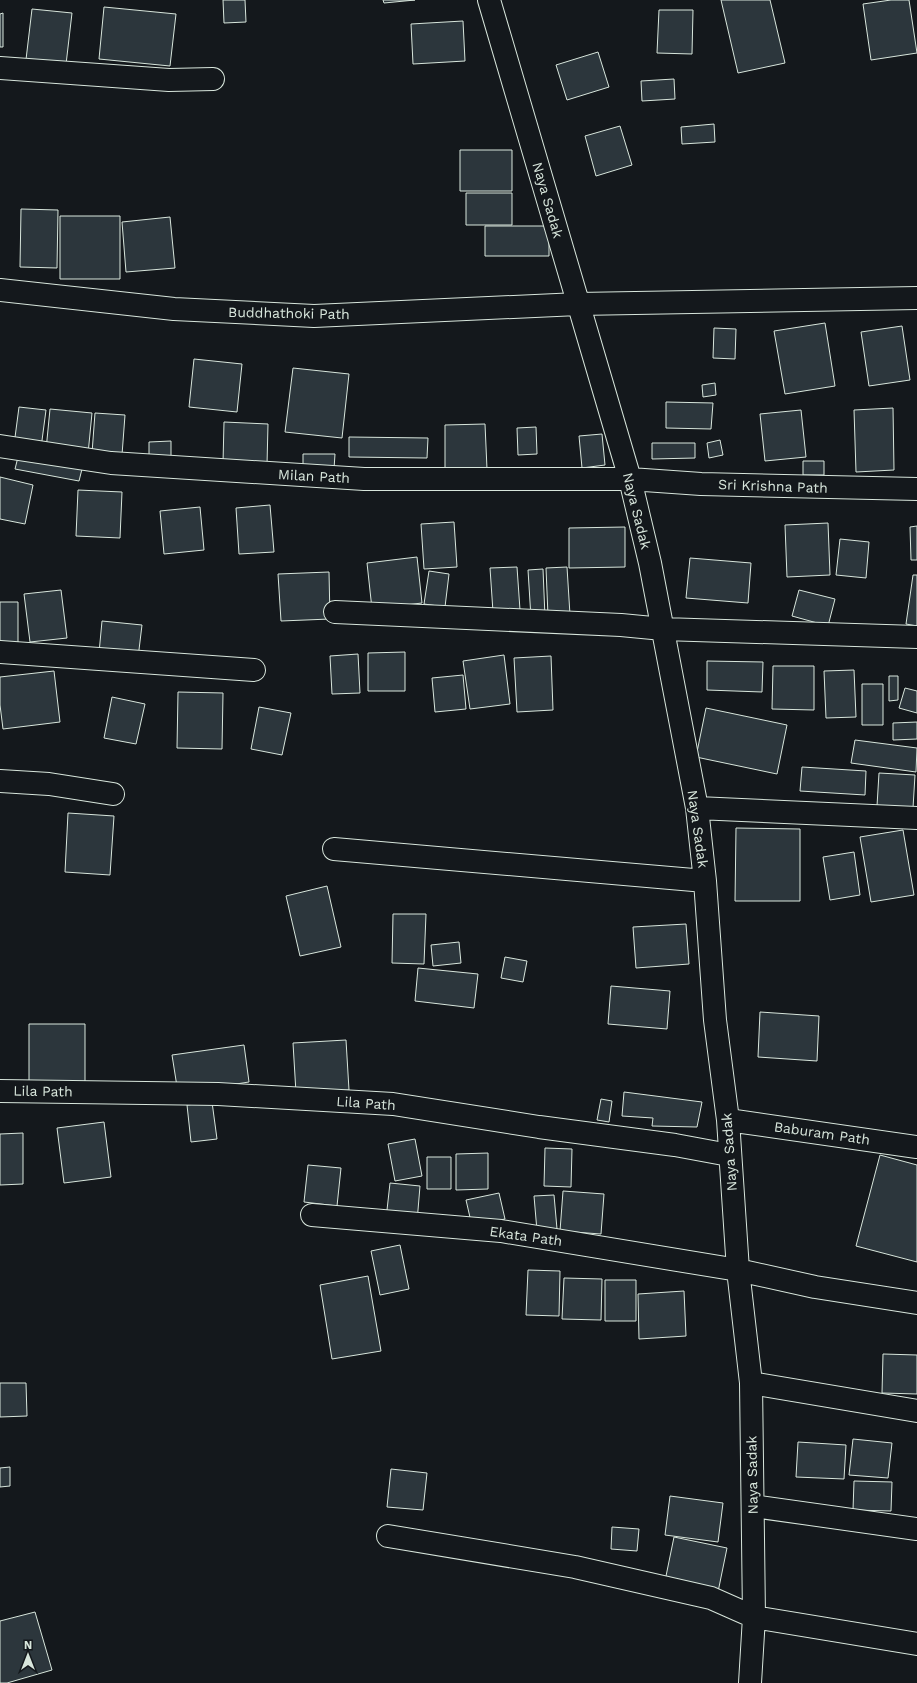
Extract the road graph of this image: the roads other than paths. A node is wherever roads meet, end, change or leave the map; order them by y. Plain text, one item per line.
1 (489, 0) edge
2 (0, 68) edge
3 (213, 79) dead end
4 (0, 290) edge
5 (917, 298) edge
6 (578, 304) junction
7 (0, 446) edge
8 (630, 479) junction
9 (917, 489) edge
10 (335, 612) dead end
11 (663, 629) junction
12 (917, 636) edge
13 (0, 652) edge
14 (254, 670) dead end
15 (0, 781) edge
16 (113, 794) dead end
17 (697, 808) junction
18 (917, 818) edge
19 (334, 849) dead end
20 (705, 882) junction
21 (0, 1091) edge
22 (728, 1120) junction
23 (917, 1147) edge
24 (729, 1155) junction
25 (312, 1215) dead end
26 (738, 1270) junction
27 (917, 1303) edge
28 (750, 1383) junction
29 (917, 1411) edge
30 (753, 1506) junction
31 (917, 1529) edge
32 (388, 1536) dead end
33 (754, 1617) junction
34 (917, 1644) edge
35 (750, 1683) edge

1 - 6 street, Naya Sadak
2 - 3 street
4 - 6 street, Buddhathoki Path
5 - 6 street, Buddhathoki Path
6 - 8 street, Naya Sadak
7 - 8 street, Milan Path
8 - 9 street, Sri Krishna Path
8 - 11 street, Naya Sadak
10 - 11 street
11 - 12 street
11 - 17 street, Naya Sadak
13 - 14 street
15 - 16 street
17 - 18 street
17 - 20 street, Naya Sadak
19 - 20 street
20 - 22 street, Naya Sadak
21 - 24 street, Lila Path
22 - 23 street, Baburam Path
22 - 24 street, Naya Sadak
24 - 26 street, Naya Sadak
25 - 26 street, Ekata Path
26 - 27 street, Ekata Path
26 - 28 street, Naya Sadak
28 - 29 street
28 - 30 street, Naya Sadak
30 - 31 street
30 - 33 street, Naya Sadak
32 - 33 street
33 - 34 street
33 - 35 street, Naya Sadak

